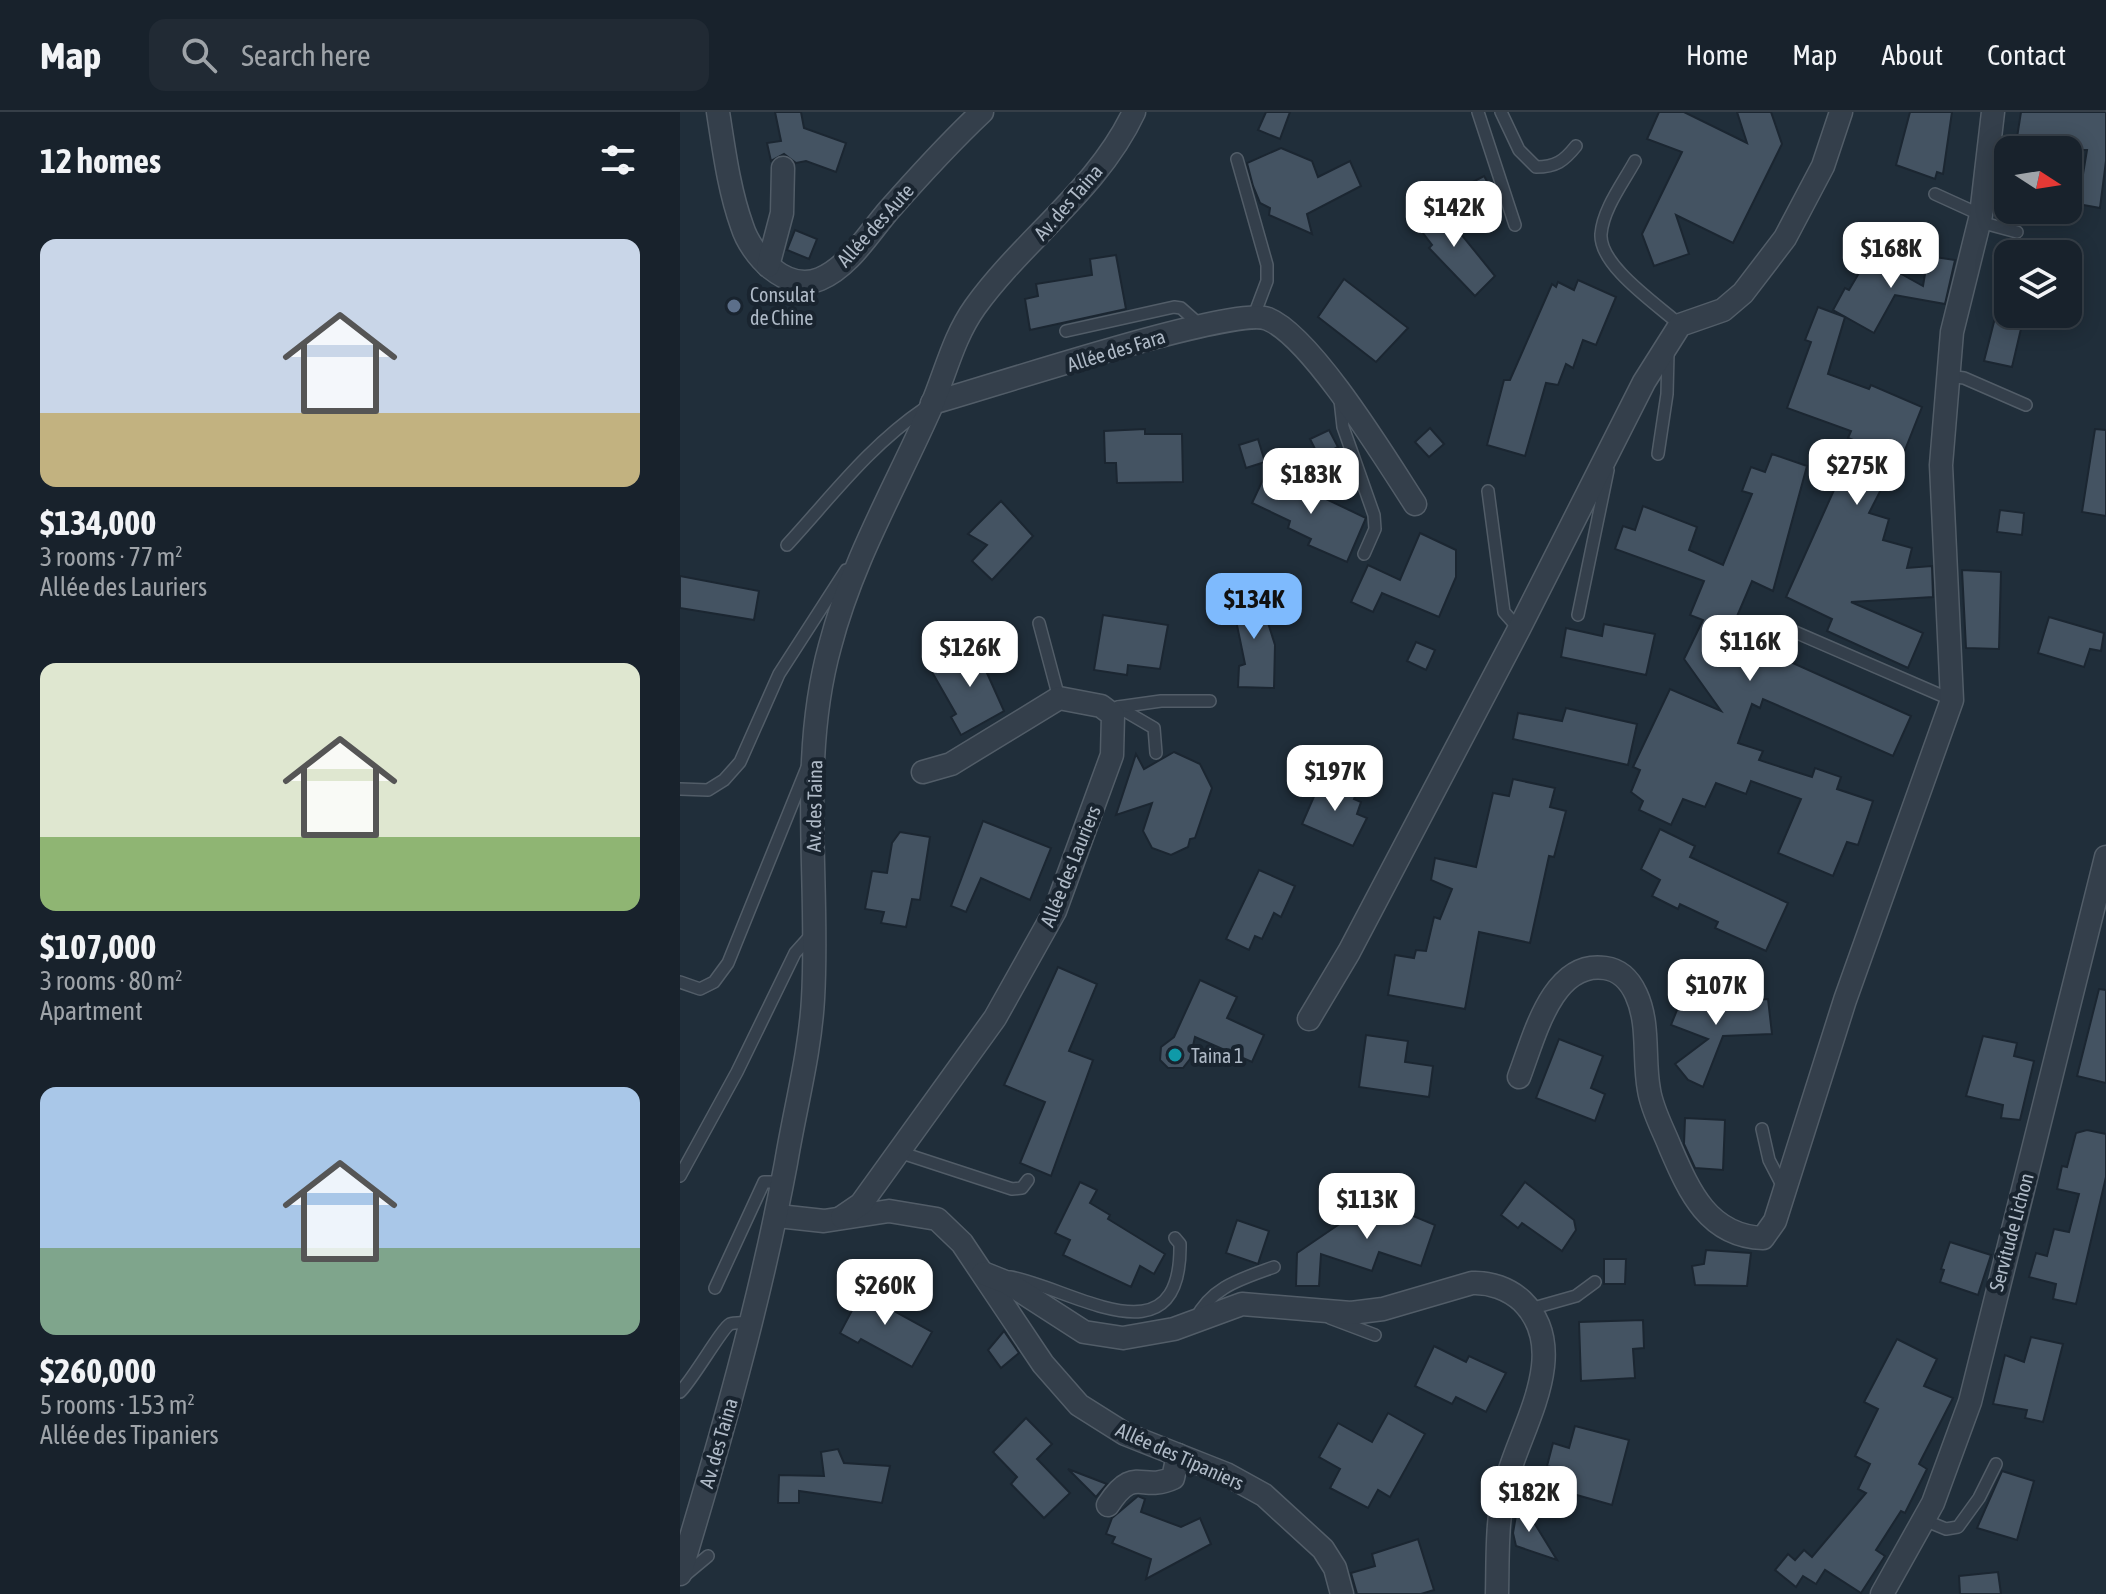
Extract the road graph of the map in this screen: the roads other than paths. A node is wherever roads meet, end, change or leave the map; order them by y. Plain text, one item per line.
1 (718, 112) edge
2 (982, 112) edge
3 (1134, 112) edge
4 (1478, 112) edge
5 (1501, 112) edge
6 (1841, 112) edge
7 (1993, 112) edge
8 (1576, 146) dead end
9 (1237, 159) dead end
10 (1635, 161) dead end
11 (783, 168) dead end
12 (1935, 194) dead end
13 (1980, 218) junction
14 (1515, 225) dead end
15 (2017, 232) dead end
16 (768, 266) junction
17 (1253, 318) junction
18 (1199, 324) junction
19 (1066, 331) dead end
20 (1674, 334) junction
21 (1948, 376) junction
22 (1340, 395) junction
23 (932, 403) junction
24 (2026, 405) dead end
25 (1613, 446) junction
26 (1658, 454) dead end
27 (1488, 491) dead end
28 (1415, 504) dead end
29 (787, 545) dead end
30 (1364, 554) dead end
31 (856, 569) junction
32 (1578, 615) dead end
33 (1039, 623) dead end
34 (1774, 623) dead end
35 (1519, 629) junction
36 (1059, 698) junction
37 (1952, 700) junction
38 (1210, 701) dead end
39 (1116, 711) junction
40 (1156, 753) dead end
41 (814, 754) junction
42 (923, 772) dead end
43 (680, 789) edge
44 (2106, 857) edge
45 (813, 933) junction
46 (680, 982) edge
47 (1309, 1019) dead end
48 (1519, 1077) dead end
49 (1762, 1129) dead end
50 (899, 1152) junction
51 (680, 1176) edge
52 (1028, 1180) dead end
53 (783, 1182) junction
54 (1787, 1192) junction
55 (778, 1216) junction
56 (842, 1217) junction
57 (1175, 1238) dead end
58 (1274, 1267) dead end
59 (983, 1273) junction
60 (1595, 1282) dead end
61 (715, 1288) dead end
62 (1530, 1309) junction
63 (1311, 1310) junction
64 (1195, 1321) junction
65 (749, 1323) junction
66 (1375, 1335) dead end
67 (680, 1392) edge
68 (1178, 1455) junction
69 (1996, 1464) dead end
70 (1108, 1505) dead end
71 (1924, 1520) junction
72 (688, 1522) edge
73 (708, 1556) dead end
74 (680, 1577) edge
75 (1342, 1594) edge
76 (1497, 1594) edge
77 (1882, 1594) edge

1 - 16 street
2 - 16 street, Allée des Aute
3 - 23 street, Av. des Taina
4 - 14 lane
5 - 8 lane
6 - 20 street
7 - 13 street
9 - 17 lane
10 - 20 lane
11 - 16 street
12 - 13 lane
13 - 15 lane
13 - 21 street
17 - 18 street, Allée des Fara
17 - 22 street, Allée des Fara
18 - 19 lane
18 - 23 street, Allée des Fara
20 - 25 street
20 - 26 lane
21 - 24 lane
21 - 37 street
22 - 28 street, Allée des Fara
22 - 30 lane
23 - 29 lane, Allée des Fara
23 - 31 street, Av. des Taina
25 - 32 lane
25 - 35 street
27 - 35 lane
31 - 41 street, Av. des Taina
31 - 43 lane
33 - 36 lane
34 - 37 lane
35 - 47 street
36 - 39 street
36 - 42 street
37 - 54 street
38 - 39 lane
39 - 40 lane
39 - 50 street, Allée des Lauriers
41 - 45 street, Av. des Taina
41 - 46 lane
44 - 71 street, Servitude Lichon
45 - 51 lane
45 - 53 street, Av. des Taina
48 - 54 street
49 - 54 lane
50 - 52 lane
50 - 56 street, Allée des Lauriers
53 - 55 street, Av. des Taina
53 - 61 lane
55 - 56 street, Allée des Tipaniers
55 - 65 street, Av. des Taina
56 - 59 street, Allée des Tipaniers
57 - 59 lane
58 - 64 lane
59 - 64 street
59 - 68 street, Allée des Tipaniers
60 - 62 lane
62 - 63 street
62 - 76 street
63 - 64 street
63 - 66 lane
65 - 67 lane
65 - 72 street, Av. des Taina
68 - 70 street
68 - 75 street, Allée des Tipaniers
69 - 71 lane
71 - 77 street, Servitude Lichon
72 - 74 street, Av. des Taina
73 - 74 lane

